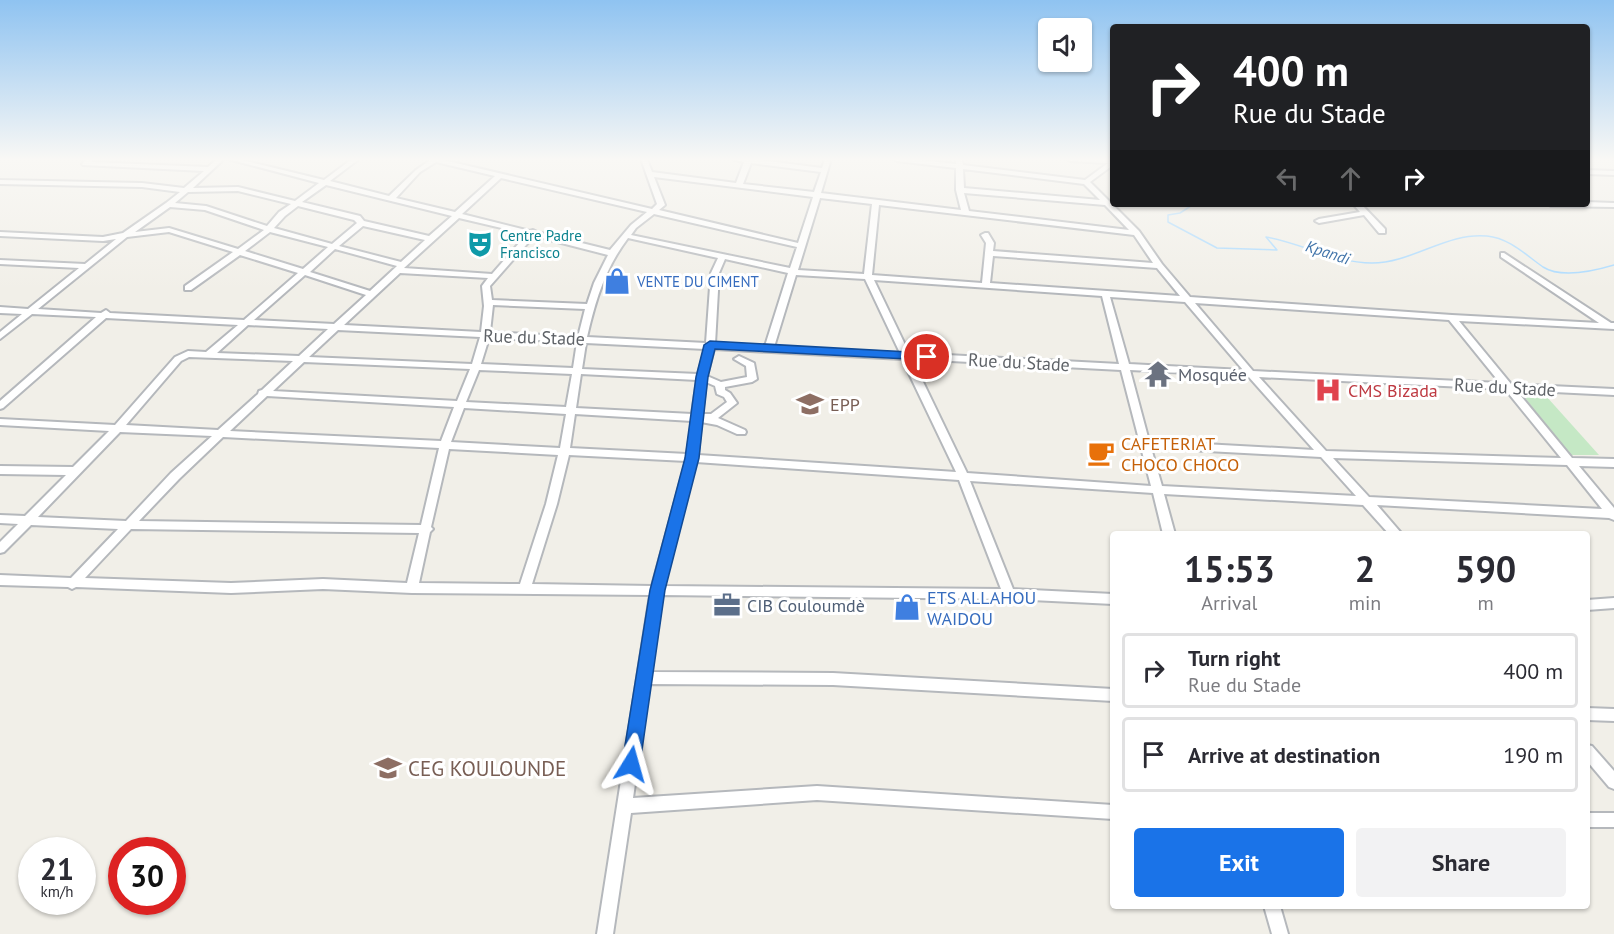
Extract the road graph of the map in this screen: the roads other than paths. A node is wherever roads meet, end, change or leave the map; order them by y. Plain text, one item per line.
1 (297, 202) edge
2 (172, 203) edge
3 (299, 203) edge
4 (410, 203) edge
5 (471, 203) edge
6 (614, 203) edge
7 (660, 203) edge
8 (815, 203) edge
9 (873, 203) edge
10 (876, 203) junction
11 (963, 203) edge
12 (1101, 203) edge
13 (1106, 203) joint
14 (1590, 204) edge
15 (169, 205) junction
16 (1614, 205) edge
17 (1360, 207) edge
18 (651, 211) junction
19 (1365, 213) junction
20 (459, 214) junction
21 (966, 214) junction
22 (1319, 220) dead end
23 (361, 222) junction
24 (141, 228) junction
25 (269, 229) junction
26 (1382, 231) dead end
27 (533, 232) junction
28 (1136, 233) junction
29 (0, 234) edge
30 (125, 235) junction
31 (985, 235) dead end
32 (627, 236) junction
33 (432, 238) junction
34 (334, 245) junction
35 (801, 246) junction
36 (611, 252) junction
37 (237, 253) junction
38 (989, 253) junction
39 (1504, 255) dead end
40 (723, 256) junction
41 (0, 262) edge
42 (87, 266) junction
43 (1159, 266) junction
44 (399, 268) junction
45 (303, 271) junction
46 (795, 272) junction
47 (492, 276) junction
48 (868, 277) junction
49 (986, 285) junction
50 (188, 288) dead end
51 (1106, 293) junction
52 (372, 294) junction
53 (1185, 298) junction
54 (490, 302) junction
55 (591, 307) junction
56 (0, 310) edge
57 (29, 311) junction
58 (106, 313) junction
59 (1452, 318) junction
60 (246, 322) junction
61 (335, 327) junction
62 (1612, 328) edge
63 (484, 335) junction
64 (0, 336) edge
65 (582, 338) junction
66 (710, 345) junction
67 (769, 348) junction
68 (905, 355) junction
69 (207, 356) junction
70 (739, 359) dead end
71 (299, 360) junction
72 (1123, 368) junction
73 (474, 369) junction
74 (575, 373) junction
75 (1251, 375) junction
76 (702, 377) junction
77 (720, 385) junction
78 (1508, 387) junction
79 (1614, 392) edge
80 (262, 393) junction
81 (461, 404) junction
82 (0, 405) edge
83 (570, 412) junction
84 (697, 418) junction
85 (0, 422) edge
86 (118, 428) junction
87 (741, 432) dead end
88 (223, 434) junction
89 (1146, 444) junction
90 (444, 447) junction
91 (564, 453) junction
92 (1323, 454) junction
93 (692, 458) junction
94 (1568, 461) junction
95 (1614, 463) edge
96 (0, 470) edge
97 (76, 471) junction
98 (963, 477) junction
99 (1160, 490) junction
100 (1366, 501) junction
101 (1614, 515) edge
102 (0, 519) edge
103 (28, 519) junction
104 (130, 525) junction
105 (427, 529) junction
106 (1168, 531) edge
107 (1393, 531) edge
108 (0, 549) edge
109 (0, 580) edge
110 (72, 584) junction
111 (412, 588) junction
112 (525, 589) junction
113 (657, 590) junction
114 (1009, 594) junction
115 (1110, 599) edge
116 (1614, 603) edge
117 (1590, 605) edge
118 (644, 678) junction
119 (1110, 695) edge
120 (1590, 714) edge
121 (1614, 716) edge
122 (1590, 754) edge
123 (1614, 782) edge
124 (625, 806) junction
125 (1110, 812) edge
126 (1590, 820) edge
127 (1614, 820) edge
128 (1273, 909) edge
129 (605, 934) edge
130 (1280, 934) edge

1 - 25 street
2 - 15 street
3 - 23 street
4 - 20 street
5 - 20 street
6 - 18 street
7 - 18 street
8 - 35 street
9 - 10 street
10 - 21 street
10 - 48 street
11 - 21 street
12 - 13 street
13 - 28 street
14 - 16 street
15 - 24 street
15 - 25 street
17 - 19 street
18 - 32 street
18 - 35 street
19 - 22 street
19 - 26 street
20 - 27 street
20 - 33 street
21 - 28 street
23 - 33 street
23 - 34 street
24 - 30 street
24 - 37 street
25 - 34 street
25 - 37 street
27 - 36 street
27 - 47 street
28 - 43 street
29 - 30 street
30 - 42 street
31 - 38 street
32 - 36 street
32 - 40 street
33 - 44 street
34 - 44 street
34 - 45 street
35 - 46 street
36 - 55 street
37 - 45 street
37 - 50 street
38 - 43 street
38 - 49 street
39 - 62 street
40 - 46 street
40 - 66 street
41 - 42 street
42 - 57 street
43 - 53 street
44 - 47 street
44 - 52 street
45 - 52 street
45 - 60 street
46 - 48 street
46 - 67 street
47 - 54 street
48 - 49 street
48 - 68 street
49 - 51 street
51 - 53 street
51 - 72 street
52 - 61 street
53 - 59 street
53 - 75 street
54 - 55 street
54 - 63 street
55 - 65 street
56 - 57 street, Rue du Stade
57 - 58 street, Rue du Stade
57 - 64 street
58 - 60 street, Rue du Stade
58 - 82 street
59 - 62 street
59 - 78 street
60 - 61 street, Rue du Stade
60 - 69 street
61 - 63 street, Rue du Stade
61 - 71 street
63 - 65 street, Rue du Stade
63 - 73 street
65 - 66 street, Rue du Stade
65 - 74 street
66 - 67 street, Rue du Stade
66 - 76 street
67 - 68 street, Rue du Stade
68 - 72 street, Rue du Stade
68 - 98 street
69 - 71 street
69 - 86 street
70 - 77 street
71 - 73 street
71 - 80 street
72 - 75 street, Rue du Stade
72 - 89 street
73 - 74 street
73 - 81 street
74 - 76 street
74 - 83 street
75 - 78 street, Rue du Stade
75 - 92 street
76 - 77 street
76 - 84 street
77 - 84 street
78 - 79 street, Rue du Stade
78 - 94 street
80 - 81 street
80 - 88 street
81 - 83 street
81 - 90 street
83 - 84 street
83 - 91 street
84 - 87 street
84 - 93 street
85 - 86 street
86 - 88 street
86 - 97 street
88 - 90 street
88 - 104 street
89 - 92 street
89 - 99 street
90 - 91 street
90 - 105 street
91 - 93 street
91 - 112 street
92 - 94 street
92 - 100 street
93 - 98 street
93 - 113 street
94 - 95 street
94 - 101 street
96 - 97 street
97 - 103 street
98 - 99 street
98 - 114 street
99 - 100 street
99 - 106 street
100 - 101 street
100 - 107 street
102 - 103 street
103 - 104 street
103 - 108 street
104 - 105 street
104 - 110 street
105 - 111 street
109 - 110 street
110 - 111 street
111 - 112 street
112 - 113 street
113 - 114 street
113 - 118 street
114 - 115 street
116 - 117 street
118 - 119 street
118 - 124 street
120 - 121 street
122 - 123 street
124 - 125 street
124 - 129 street
126 - 127 street
128 - 130 street

